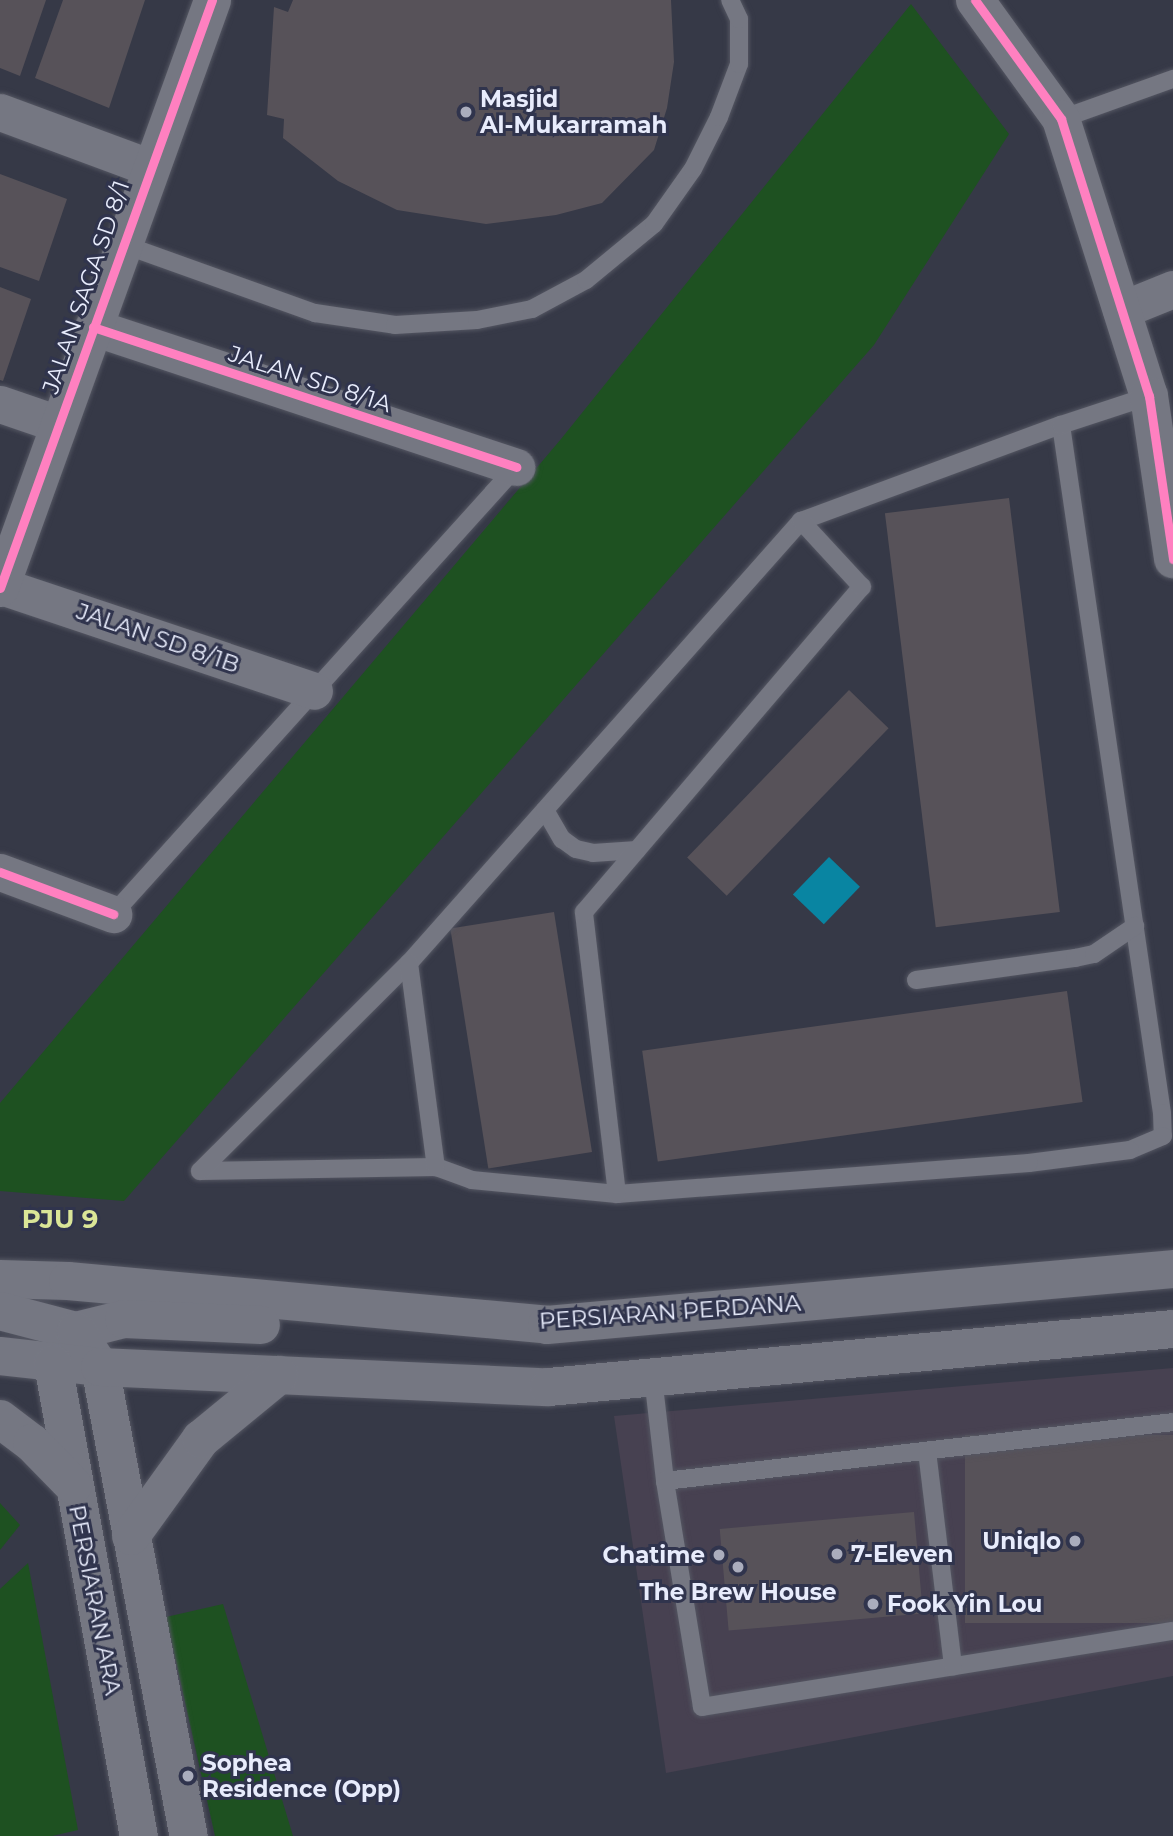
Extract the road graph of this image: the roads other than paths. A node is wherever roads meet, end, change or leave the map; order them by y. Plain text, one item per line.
1 (212, 0) edge
2 (730, 0) edge
3 (975, 0) edge
4 (1173, 79) edge
5 (0, 113) edge
6 (1060, 119) junction
7 (149, 167) junction
8 (122, 244) junction
9 (1173, 289) edge
10 (1121, 310) junction
11 (93, 327) junction
12 (1149, 396) junction
13 (0, 404) edge
14 (58, 424) junction
15 (1062, 425) junction
16 (516, 467) joint
17 (802, 521) junction
18 (1173, 559) edge
19 (0, 587) edge
20 (314, 691) junction
21 (545, 810) junction
22 (637, 850) junction
23 (0, 872) edge
24 (113, 914) joint
25 (1135, 926) junction
26 (409, 963) junction
27 (916, 980) dead end
28 (436, 1167) junction
29 (617, 1194) junction
30 (1173, 1246) edge
31 (1173, 1269) edge
32 (1110, 1276) junction
33 (0, 1279) edge
34 (0, 1311) edge
35 (462, 1317) junction
36 (1173, 1329) edge
37 (76, 1331) junction
38 (0, 1356) edge
39 (53, 1364) junction
40 (100, 1367) junction
41 (279, 1375) junction
42 (653, 1377) junction
43 (0, 1419) edge
44 (1173, 1422) edge
45 (927, 1451) junction
46 (665, 1481) junction
47 (73, 1485) junction
48 (131, 1536) junction
49 (1173, 1631) edge
50 (953, 1666) junction
51 (139, 1836) edge
52 (189, 1836) edge

1 - 7 street, JALAN SAGA SD 8/1
2 - 8 lane
3 - 6 main road
4 - 6 lane
5 - 7 street
6 - 10 main road
7 - 8 street, JALAN SAGA SD 8/1
8 - 11 street, JALAN SAGA SD 8/1
9 - 10 street
10 - 12 main road
11 - 14 street, JALAN SAGA SD 8/1
11 - 16 street, JALAN SD 8/1A
12 - 15 lane
12 - 18 main road
13 - 14 street
14 - 19 street, JALAN SAGA SD 8/1
15 - 17 lane
15 - 25 lane
16 - 20 lane
17 - 21 lane
17 - 22 lane
19 - 20 street, JALAN SD 8/1B
20 - 24 lane
21 - 22 lane
21 - 26 lane
22 - 29 lane
23 - 24 street
25 - 27 lane
25 - 29 lane
26 - 28 lane
26 - 28 lane
28 - 29 lane
30 - 32 main road
31 - 32 main road, PERSIARAN PERDANA
32 - 35 main road, PERSIARAN PERDANA
33 - 35 main road, PERSIARAN PERDANA
34 - 37 main road
35 - 37 main road
36 - 42 main road
37 - 39 main road
37 - 40 main road
38 - 39 main road
39 - 40 main road
39 - 47 main road, PERSIARAN ARA
40 - 41 main road
40 - 48 main road, PERSIARAN ARA
41 - 42 main road
41 - 48 main road
42 - 46 lane
43 - 47 main road
44 - 45 lane
45 - 46 lane
45 - 50 lane
46 - 50 lane
47 - 51 main road, PERSIARAN ARA
48 - 52 main road, PERSIARAN ARA
49 - 50 lane

